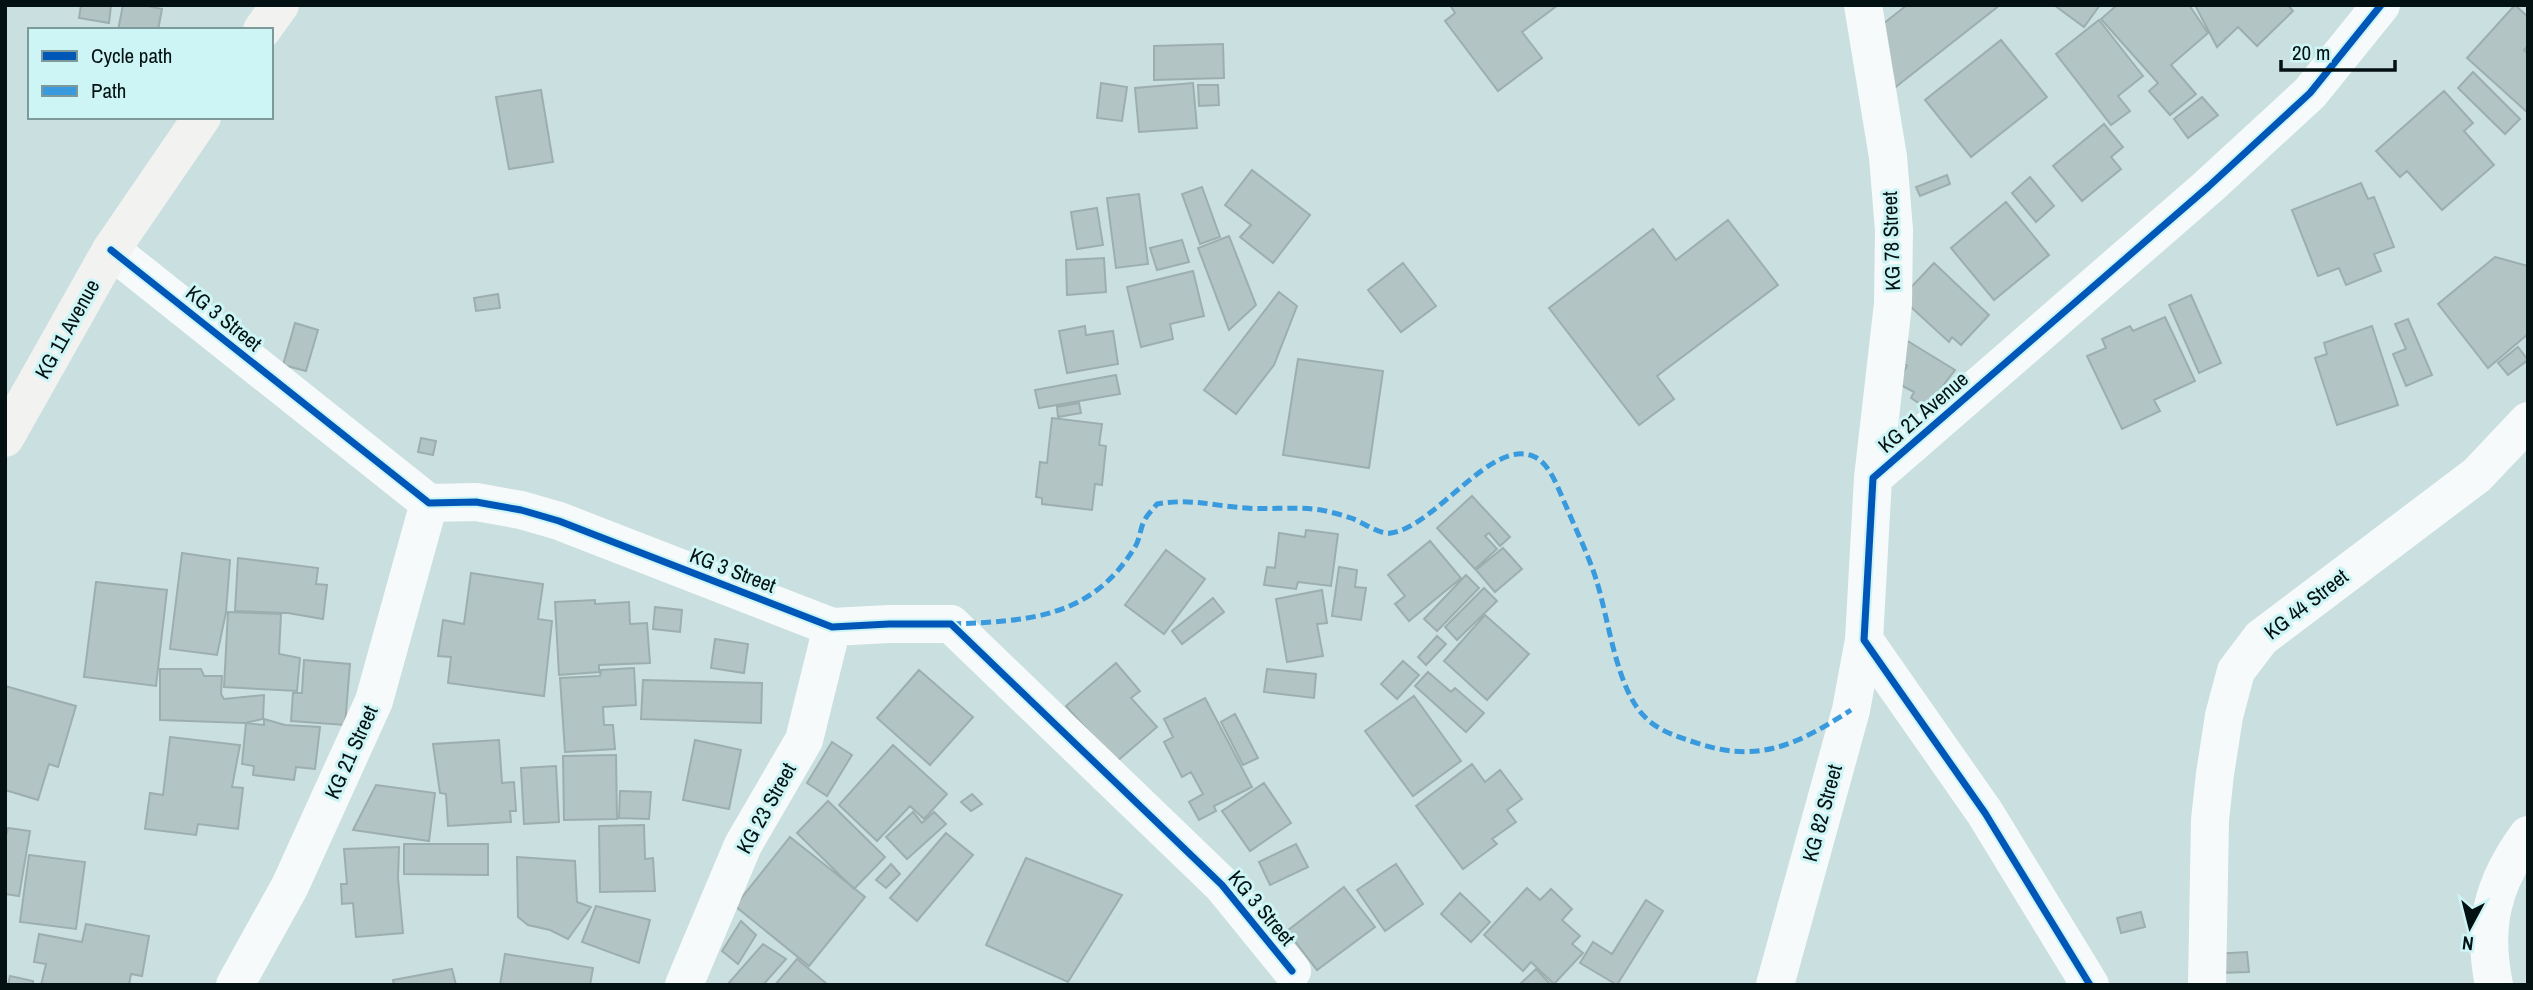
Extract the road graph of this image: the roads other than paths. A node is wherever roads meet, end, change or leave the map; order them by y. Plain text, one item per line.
1 (280, 5) edge
2 (1863, 5) edge
3 (2381, 5) edge
4 (263, 28) edge
5 (201, 119) edge
6 (111, 250) junction
7 (2528, 421) edge
8 (5, 438) edge
9 (1873, 478) junction
10 (429, 503) junction
11 (832, 627) junction
12 (1864, 640) junction
13 (2528, 835) edge
14 (1292, 971) dead end
15 (234, 985) edge
16 (684, 985) edge
17 (1775, 985) edge
18 (2090, 985) edge
19 (2207, 985) edge
20 (2494, 985) edge

1 - 4 main road
2 - 9 street, KG 78 Street
3 - 9 street, KG 21 Avenue
5 - 6 main road, KG 11 Avenue
6 - 8 main road, KG 11 Avenue
6 - 10 street, KG 3 Street
7 - 19 street, KG 44 Street
9 - 12 street, KG 21 Avenue
10 - 11 street, KG 3 Street
10 - 15 street, KG 21 Street
11 - 14 street, KG 3 Street
11 - 16 street, KG 23 Street
12 - 17 street, KG 82 Street
12 - 18 street
13 - 20 street

